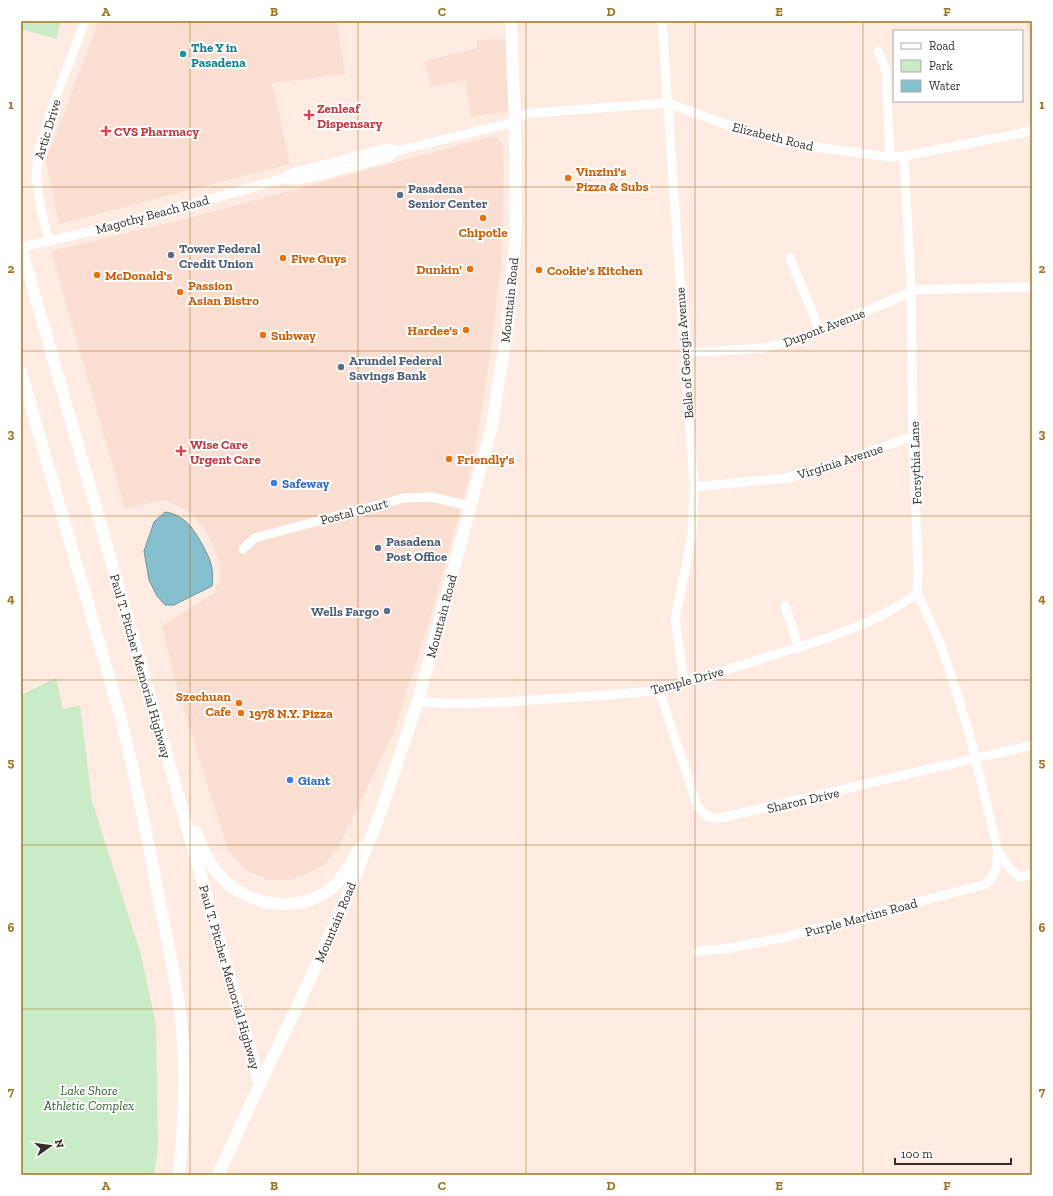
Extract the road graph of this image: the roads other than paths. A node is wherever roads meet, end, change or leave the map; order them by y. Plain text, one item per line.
1 (85, 21) edge
2 (510, 21) edge
3 (662, 21) edge
4 (878, 51) dead end
5 (667, 103) junction
6 (515, 119) junction
7 (1032, 131) edge
8 (904, 156) junction
9 (890, 157) junction
10 (49, 241) junction
11 (21, 247) edge
12 (790, 258) dead end
13 (1032, 287) edge
14 (911, 290) junction
15 (820, 331) junction
16 (684, 353) junction
17 (21, 372) edge
18 (914, 436) junction
19 (694, 487) junction
20 (470, 506) junction
21 (243, 549) dead end
22 (917, 594) junction
23 (785, 606) dead end
24 (799, 648) junction
25 (684, 682) junction
26 (658, 690) junction
27 (418, 701) junction
28 (162, 738) junction
29 (1032, 745) edge
30 (976, 758) junction
31 (380, 814) junction
32 (998, 851) junction
33 (1032, 874) edge
34 (698, 952) dead end
35 (260, 1085) junction
36 (178, 1175) edge
37 (218, 1175) edge

1 - 10 street, Artic Drive
2 - 6 main road, Mountain Road
3 - 5 street, Belle of Georgia Avenue
4 - 9 street
5 - 6 street, Elizabeth Road
5 - 9 street, Elizabeth Road
5 - 16 street, Belle of Georgia Avenue
6 - 10 street, Magothy Beach Road
6 - 20 main road, Mountain Road
7 - 8 street, Elizabeth Road
8 - 9 street, Elizabeth Road
8 - 14 street, Forsythia Lane
10 - 11 street, Magothy Beach Road
11 - 28 main road, Paul T. Pitcher Memorial Highway
12 - 15 street
13 - 14 street
14 - 15 street, Dupont Avenue
14 - 18 street, Forsythia Lane
15 - 16 street, Dupont Avenue
16 - 19 street, Belle of Georgia Avenue
17 - 36 main road
18 - 19 street, Virginia Avenue
18 - 22 street, Forsythia Lane
19 - 25 street, Belle of Georgia Avenue
20 - 21 street, Postal Court
20 - 27 main road, Mountain Road
22 - 24 street, Temple Drive
22 - 30 street, Forsythia Lane
23 - 24 street
24 - 25 street, Temple Drive
25 - 26 street, Temple Drive
26 - 27 street, Temple Drive
26 - 30 street, Sharon Drive
27 - 31 main road, Mountain Road
28 - 31 main road
28 - 35 main road, Paul T. Pitcher Memorial Highway
29 - 30 street, Sharon Drive
30 - 32 street, Purple Martins Road
31 - 35 main road, Mountain Road
32 - 33 street, Purple Martins Road
32 - 34 street, Purple Martins Road
35 - 37 main road, Mountain Road

